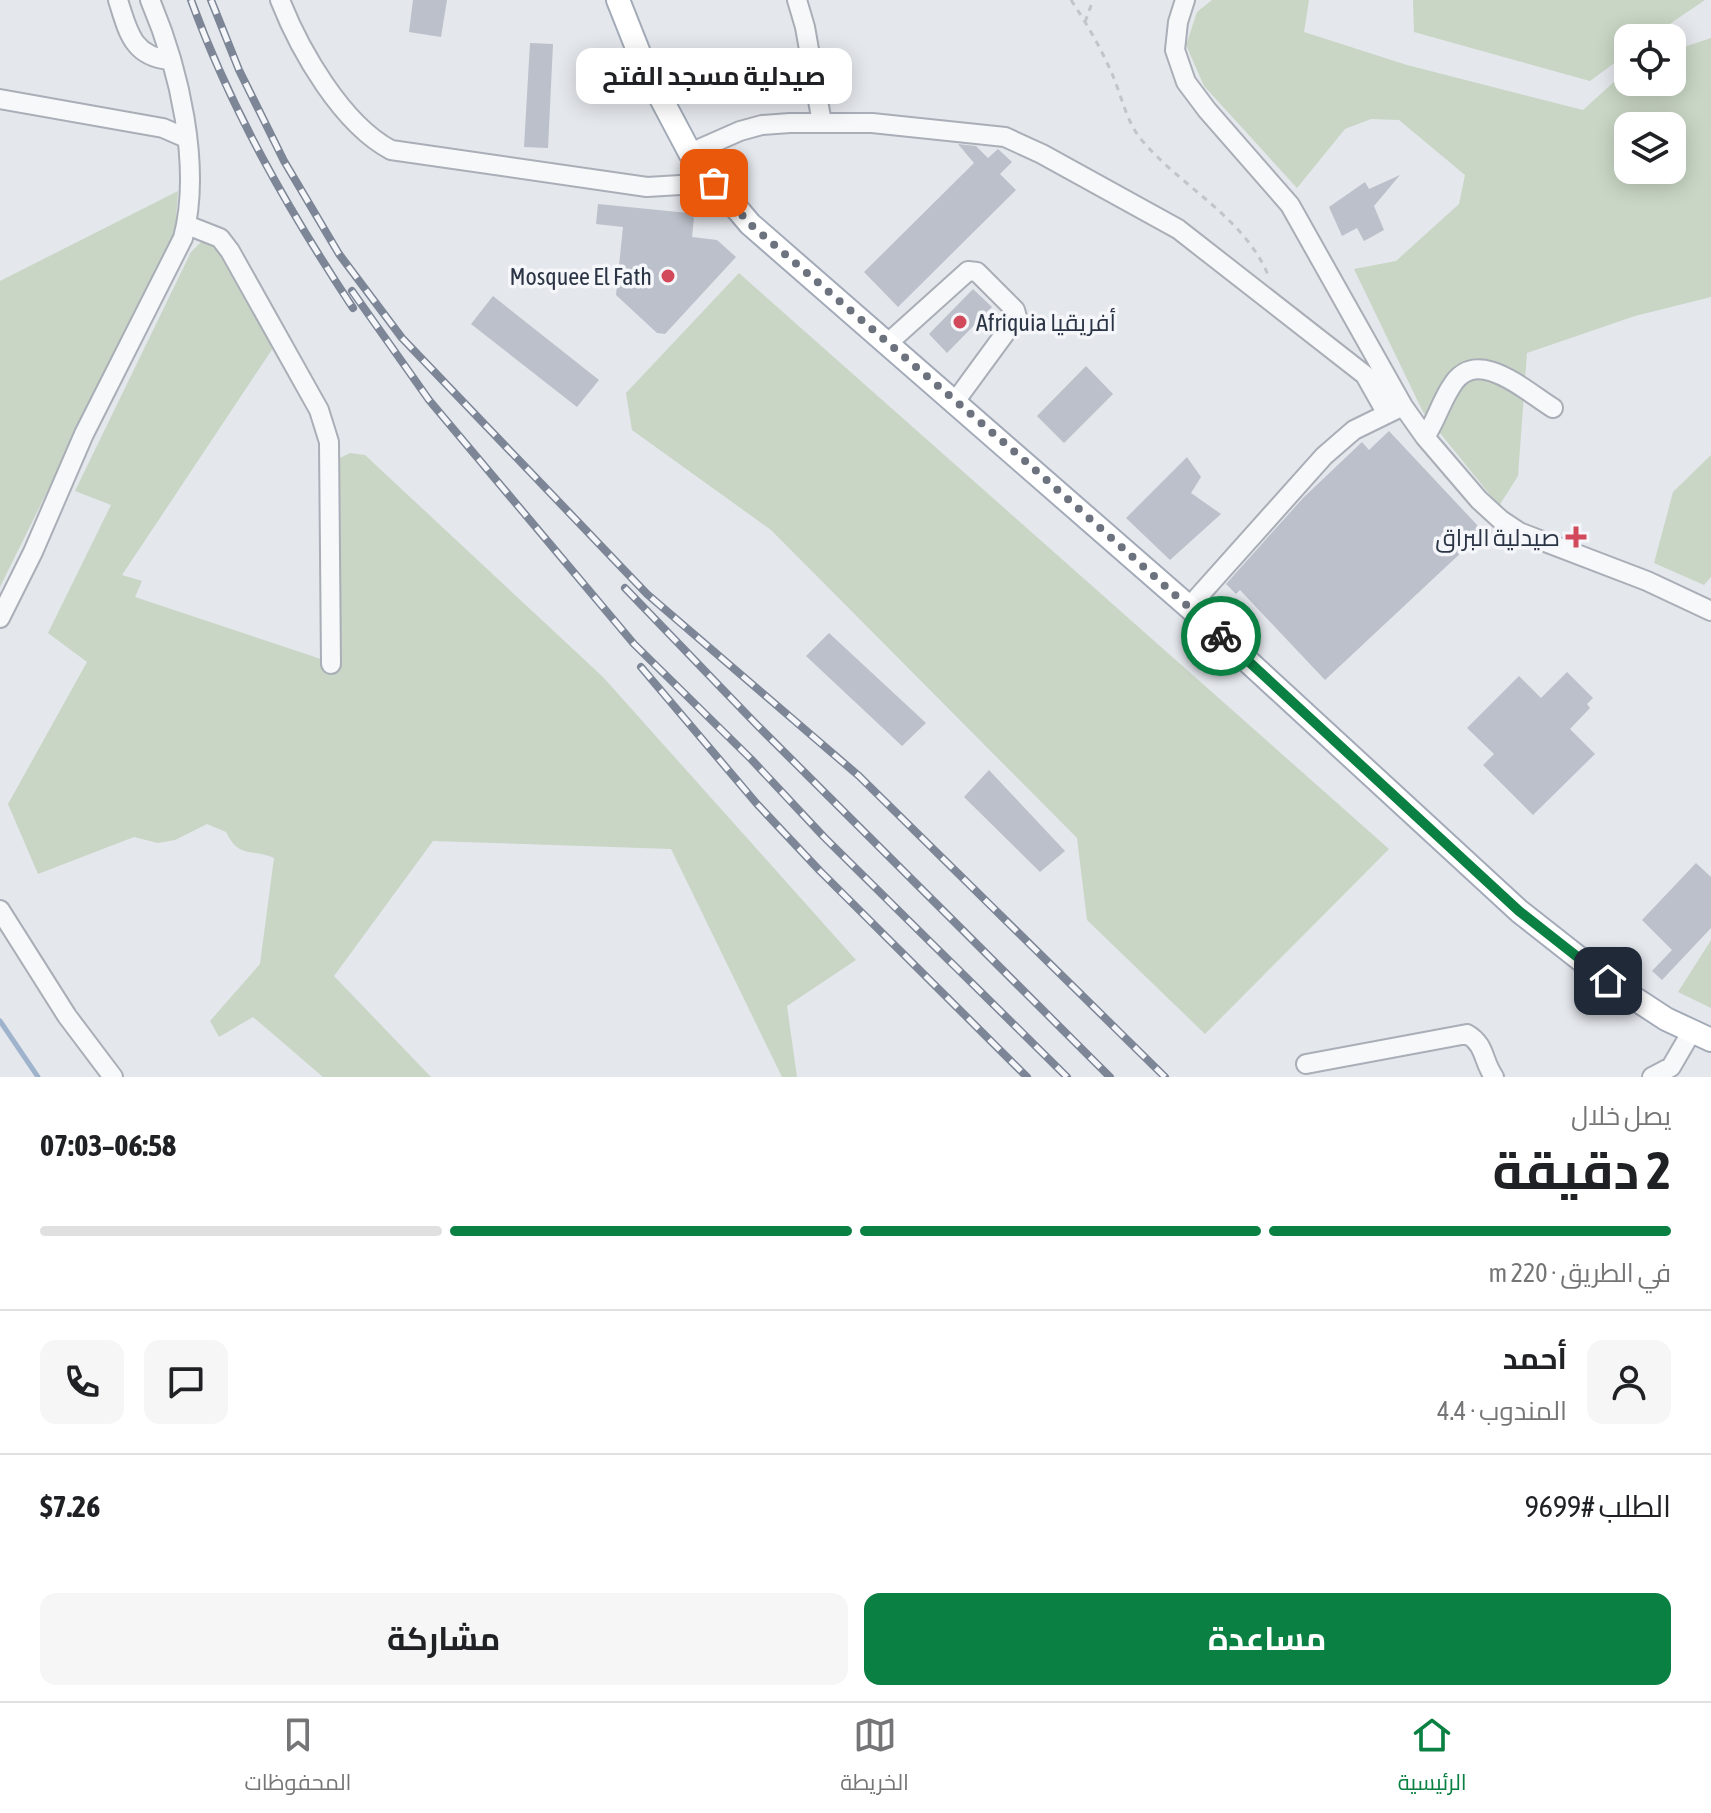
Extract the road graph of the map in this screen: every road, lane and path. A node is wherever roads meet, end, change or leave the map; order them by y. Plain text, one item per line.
1 (118, 0) edge
2 (150, 0) edge
3 (280, 0) edge
4 (618, 0) edge
5 (797, 0) edge
6 (1071, 0) edge
7 (1093, 0) edge
8 (1185, 0) edge
9 (1085, 22) junction
10 (170, 60) junction
11 (0, 99) edge
12 (822, 123) junction
13 (186, 138) junction
14 (690, 153) junction
15 (714, 183) junction
16 (187, 225) junction
17 (1284, 314) junction
18 (888, 343) junction
19 (954, 403) junction
20 (1553, 408) dead end
21 (1395, 410) junction
22 (1425, 437) junction
23 (1189, 607) junction
24 (1711, 611) edge
25 (0, 618) edge
26 (331, 664) dead end
27 (0, 910) edge
28 (1702, 1036) edge
29 (1306, 1064) dead end
30 (113, 1077) edge
31 (1494, 1077) edge
32 (1652, 1077) edge

1 - 10 street
2 - 10 street
3 - 15 street
4 - 14 main road
5 - 12 street
6 - 9 path
7 - 9 path
8 - 21 street
9 - 17 path
10 - 13 street
11 - 13 street
12 - 14 street
12 - 17 street
13 - 16 street
14 - 15 main road
15 - 18 main road
16 - 25 street
16 - 26 street
17 - 21 street
18 - 19 main road
18 - 19 street
19 - 23 main road
20 - 22 street
21 - 22 street
21 - 23 street
22 - 24 street
23 - 28 main road
27 - 30 street
28 - 32 street
29 - 31 street

